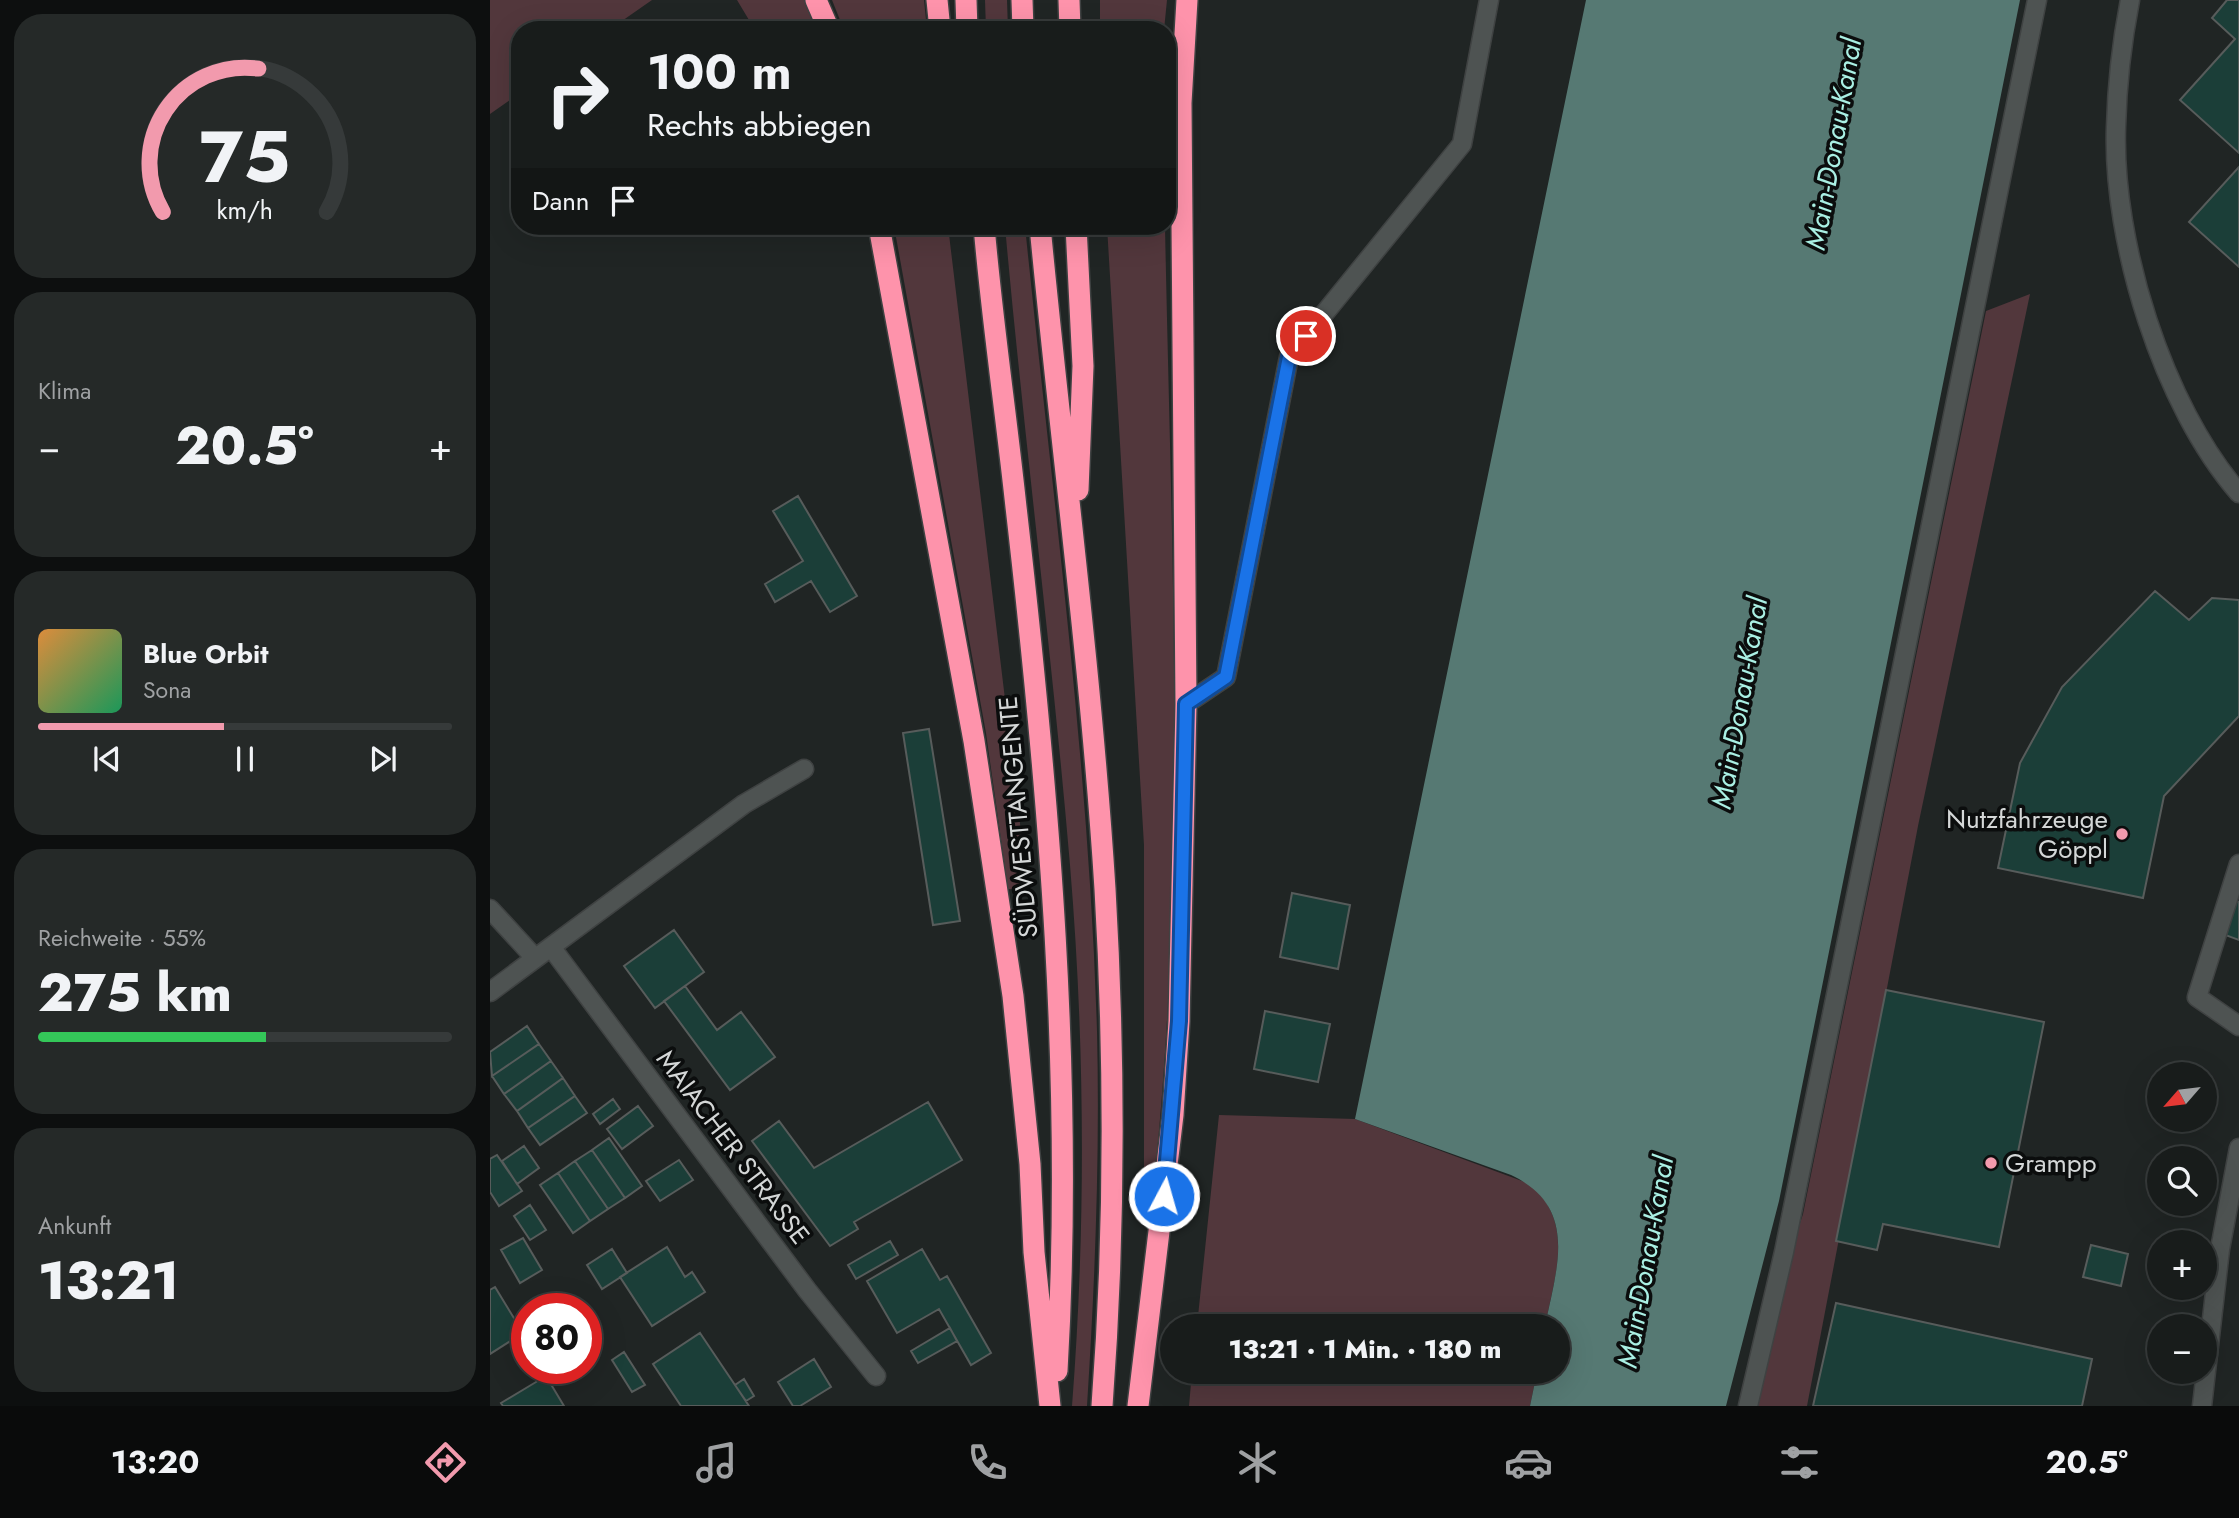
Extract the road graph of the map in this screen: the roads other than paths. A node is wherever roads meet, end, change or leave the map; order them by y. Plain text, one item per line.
1 (816, 0) edge
2 (937, 0) edge
3 (965, 0) edge
4 (1022, 0) edge
5 (1069, 0) edge
6 (1187, 0) edge
7 (1489, 0) edge
8 (2038, 0) edge
9 (2130, 0) edge
10 (825, 21) edge
11 (939, 21) edge
12 (966, 21) edge
13 (1023, 21) edge
14 (1070, 21) edge
15 (881, 235) edge
16 (984, 235) edge
17 (1041, 235) edge
18 (1076, 235) edge
19 (2239, 493) edge
20 (1076, 555) junction
21 (1186, 704) junction
22 (804, 769) dead end
23 (2239, 864) edge
24 (490, 909) edge
25 (551, 947) junction
26 (536, 958) junction
27 (490, 992) edge
28 (2239, 1026) edge
29 (2239, 1148) edge
30 (877, 1376) dead end
31 (1052, 1406) edge
32 (1102, 1406) edge
33 (1138, 1406) edge
34 (1748, 1406) edge
35 (2202, 1406) edge

1 - 10 highway
2 - 11 highway
3 - 12 highway
4 - 13 highway
5 - 14 highway
6 - 21 highway
7 - 21 street
8 - 34 street
9 - 19 street
15 - 31 highway
16 - 31 highway, SÜDWESTTANGENTE
17 - 20 highway
18 - 20 highway
20 - 32 highway
21 - 33 highway
22 - 25 street
23 - 28 street
24 - 26 street
25 - 26 street
25 - 30 street, MAIACHER STRASSE
26 - 27 street
29 - 35 street

